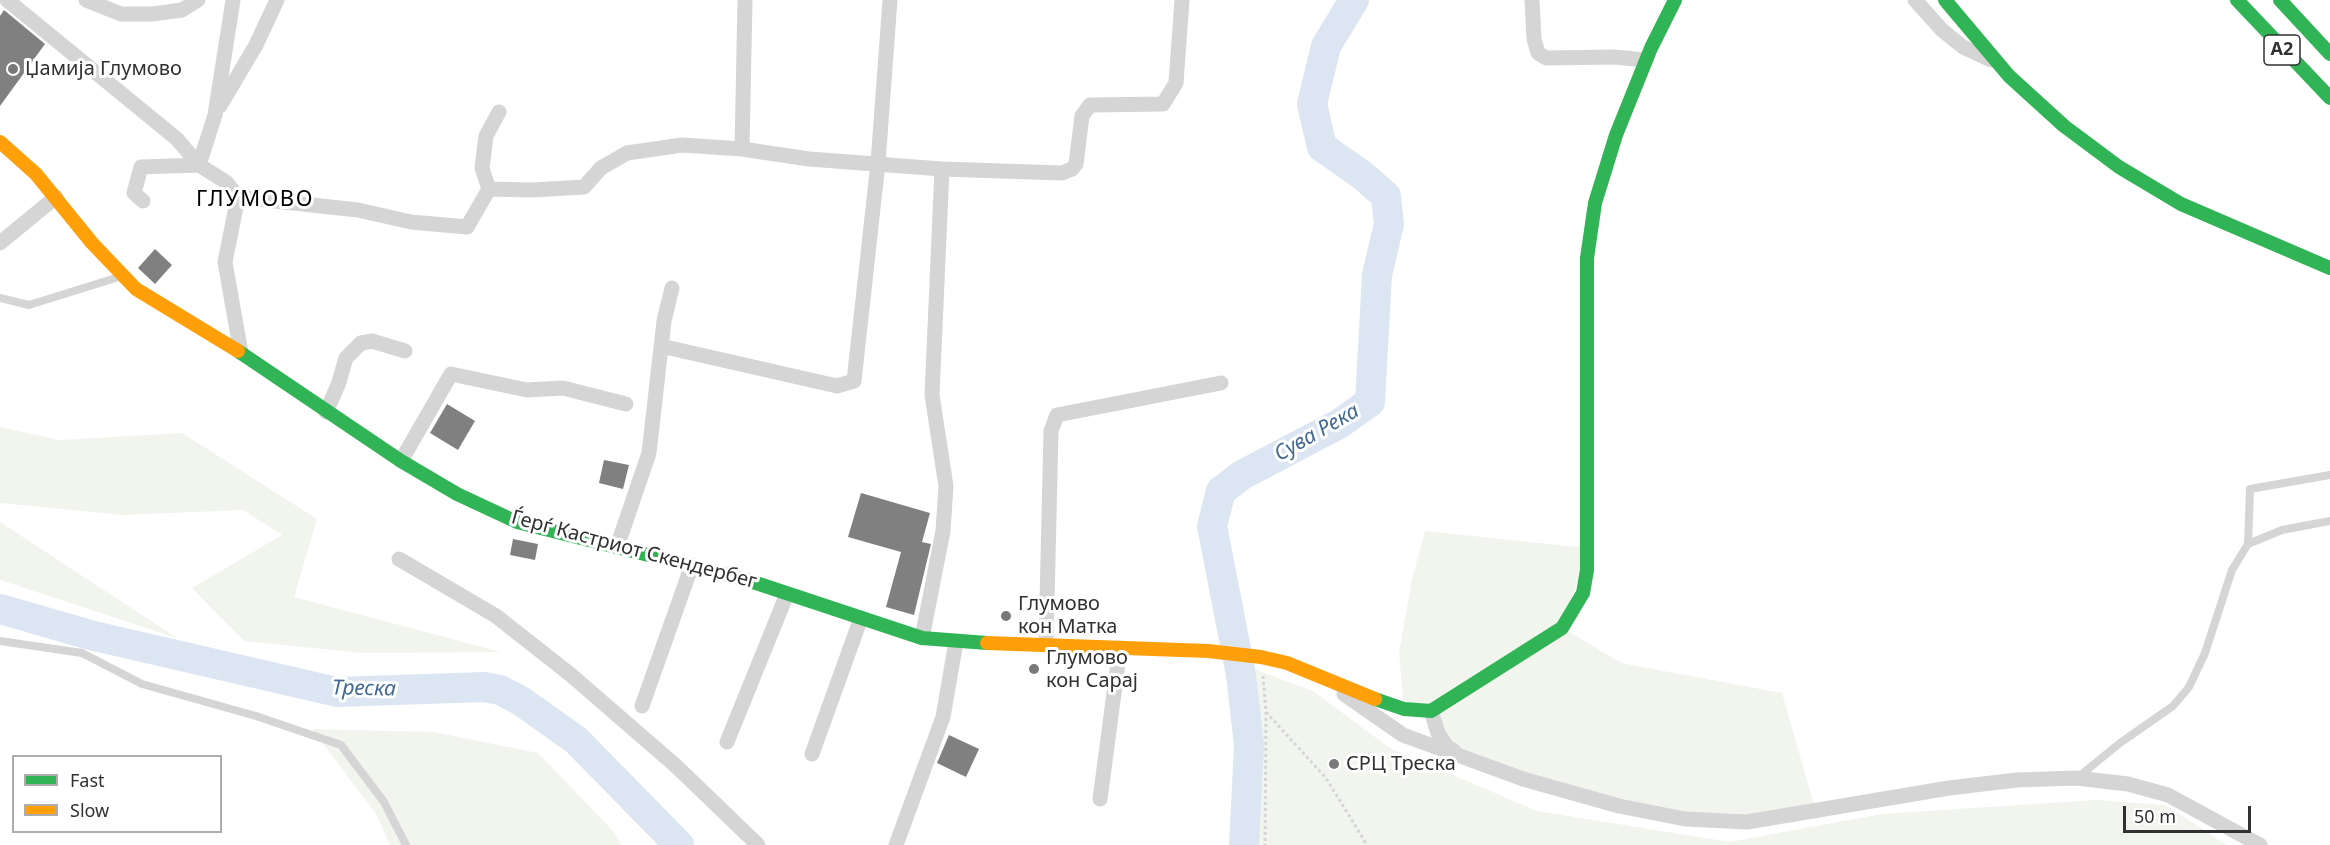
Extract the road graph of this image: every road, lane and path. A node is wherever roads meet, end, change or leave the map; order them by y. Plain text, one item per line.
1 (86, 0) edge
2 (198, 0) edge
3 (233, 0) edge
4 (277, 0) edge
5 (745, 0) edge
6 (890, 0) edge
7 (1182, 0) edge
8 (1532, 0) edge
9 (1675, 0) edge
10 (1915, 0) edge
11 (1945, 0) edge
12 (2237, 0) edge
13 (2280, 0) edge
14 (3, 1) edge
15 (2330, 54) edge
16 (1646, 60) junction
17 (1994, 61) junction
18 (2330, 98) edge
19 (499, 112) dead end
20 (215, 115) junction
21 (0, 142) edge
22 (742, 149) junction
23 (878, 163) junction
24 (199, 165) junction
25 (942, 169) junction
26 (489, 189) junction
27 (56, 197) junction
28 (238, 197) junction
29 (143, 201) dead end
30 (0, 243) edge
31 (2330, 268) edge
32 (123, 276) junction
33 (672, 288) dead end
34 (0, 298) edge
35 (661, 346) junction
36 (405, 351) dead end
37 (241, 353) junction
38 (1221, 383) dead end
39 (626, 404) dead end
40 (326, 412) junction
41 (401, 462) junction
42 (2330, 475) edge
43 (2330, 521) edge
44 (2248, 544) junction
45 (617, 547) junction
46 (399, 559) dead end
47 (692, 565) junction
48 (787, 594) junction
49 (861, 618) junction
50 (922, 638) junction
51 (0, 641) edge
52 (956, 642) junction
53 (1046, 644) junction
54 (1120, 648) junction
55 (1261, 657) junction
56 (1323, 679) junction
57 (642, 706) dead end
58 (1431, 711) junction
59 (1266, 712) junction
60 (727, 742) dead end
61 (812, 754) dead end
62 (1462, 756) junction
63 (2076, 778) junction
64 (1100, 799) dead end
65 (406, 845) edge
66 (758, 845) edge
67 (896, 845) edge
68 (1265, 845) edge
69 (1367, 845) edge
70 (2260, 845) edge

1 - 2 street
3 - 20 street
4 - 20 street
5 - 22 street
6 - 23 street
7 - 25 street
8 - 16 street
9 - 16 main road
10 - 17 street
11 - 17 main road
12 - 18 main road, A2
13 - 15 main road, A2
14 - 24 street
16 - 58 main road
17 - 31 main road
19 - 26 street
20 - 24 street
21 - 27 main road, Ѓерѓ Кастриот Скендербег
22 - 23 street
22 - 26 street
23 - 25 street
23 - 35 street
24 - 28 street
24 - 29 street
25 - 50 street
26 - 28 street
27 - 30 street
27 - 32 main road, Ѓерѓ Кастриот Скендербег
28 - 37 street
32 - 34 lane
32 - 37 main road, Ѓерѓ Кастриот Скендербег
33 - 35 street
35 - 45 street
36 - 40 street
37 - 40 main road, Ѓерѓ Кастриот Скендербег
38 - 53 street
39 - 41 street
40 - 41 main road, Ѓерѓ Кастриот Скендербег
41 - 45 main road, Ѓерѓ Кастриот Скендербег
42 - 44 lane
43 - 44 lane
44 - 63 lane
45 - 47 main road, Ѓерѓ Кастриот Скендербег
46 - 66 street
47 - 48 main road, Ѓерѓ Кастриот Скендербег
47 - 57 street
48 - 49 main road, Ѓерѓ Кастриот Скендербег
48 - 60 street
49 - 50 main road, Ѓерѓ Кастриот Скендербег
49 - 61 street
50 - 52 main road, Ѓерѓ Кастриот Скендербег
51 - 65 lane
52 - 53 main road, Ѓерѓ Кастриот Скендербег
52 - 67 street
53 - 54 main road, Ѓерѓ Кастриот Скендербег
54 - 55 main road, Ѓерѓ Кастриот Скендербег
54 - 64 street
55 - 56 main road, Ѓерѓ Кастриот Скендербег
55 - 59 path
56 - 58 main road, Ѓерѓ Кастриот Скендербег
56 - 62 street
58 - 62 street
59 - 68 path
59 - 69 path
62 - 63 street
63 - 70 street

